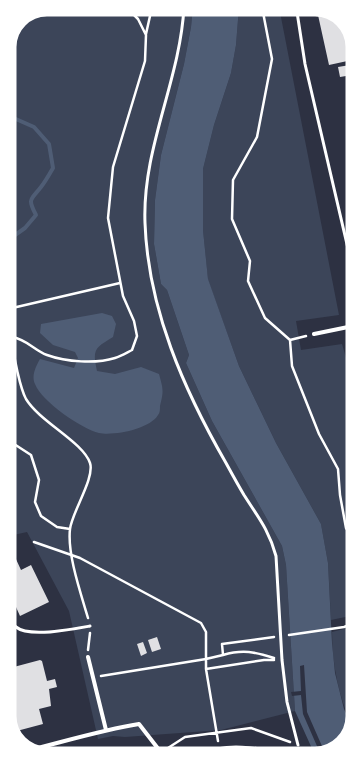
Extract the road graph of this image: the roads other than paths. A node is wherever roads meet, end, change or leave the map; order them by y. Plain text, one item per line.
1 (183, 14) edge
2 (297, 14) edge
3 (348, 249) edge
4 (348, 327) edge
5 (314, 334) road end
6 (14, 625) edge
7 (90, 626) road end
8 (88, 657) road end
9 (106, 730) junction
10 (298, 745) road end
11 (39, 748) edge
12 (158, 749) edge
13 (228, 749) edge
14 (258, 749) edge

1 - 10 lane
2 - 3 lane
4 - 5 street
6 - 7 lane
8 - 9 street
9 - 11 street
9 - 12 street
13 - 14 street

